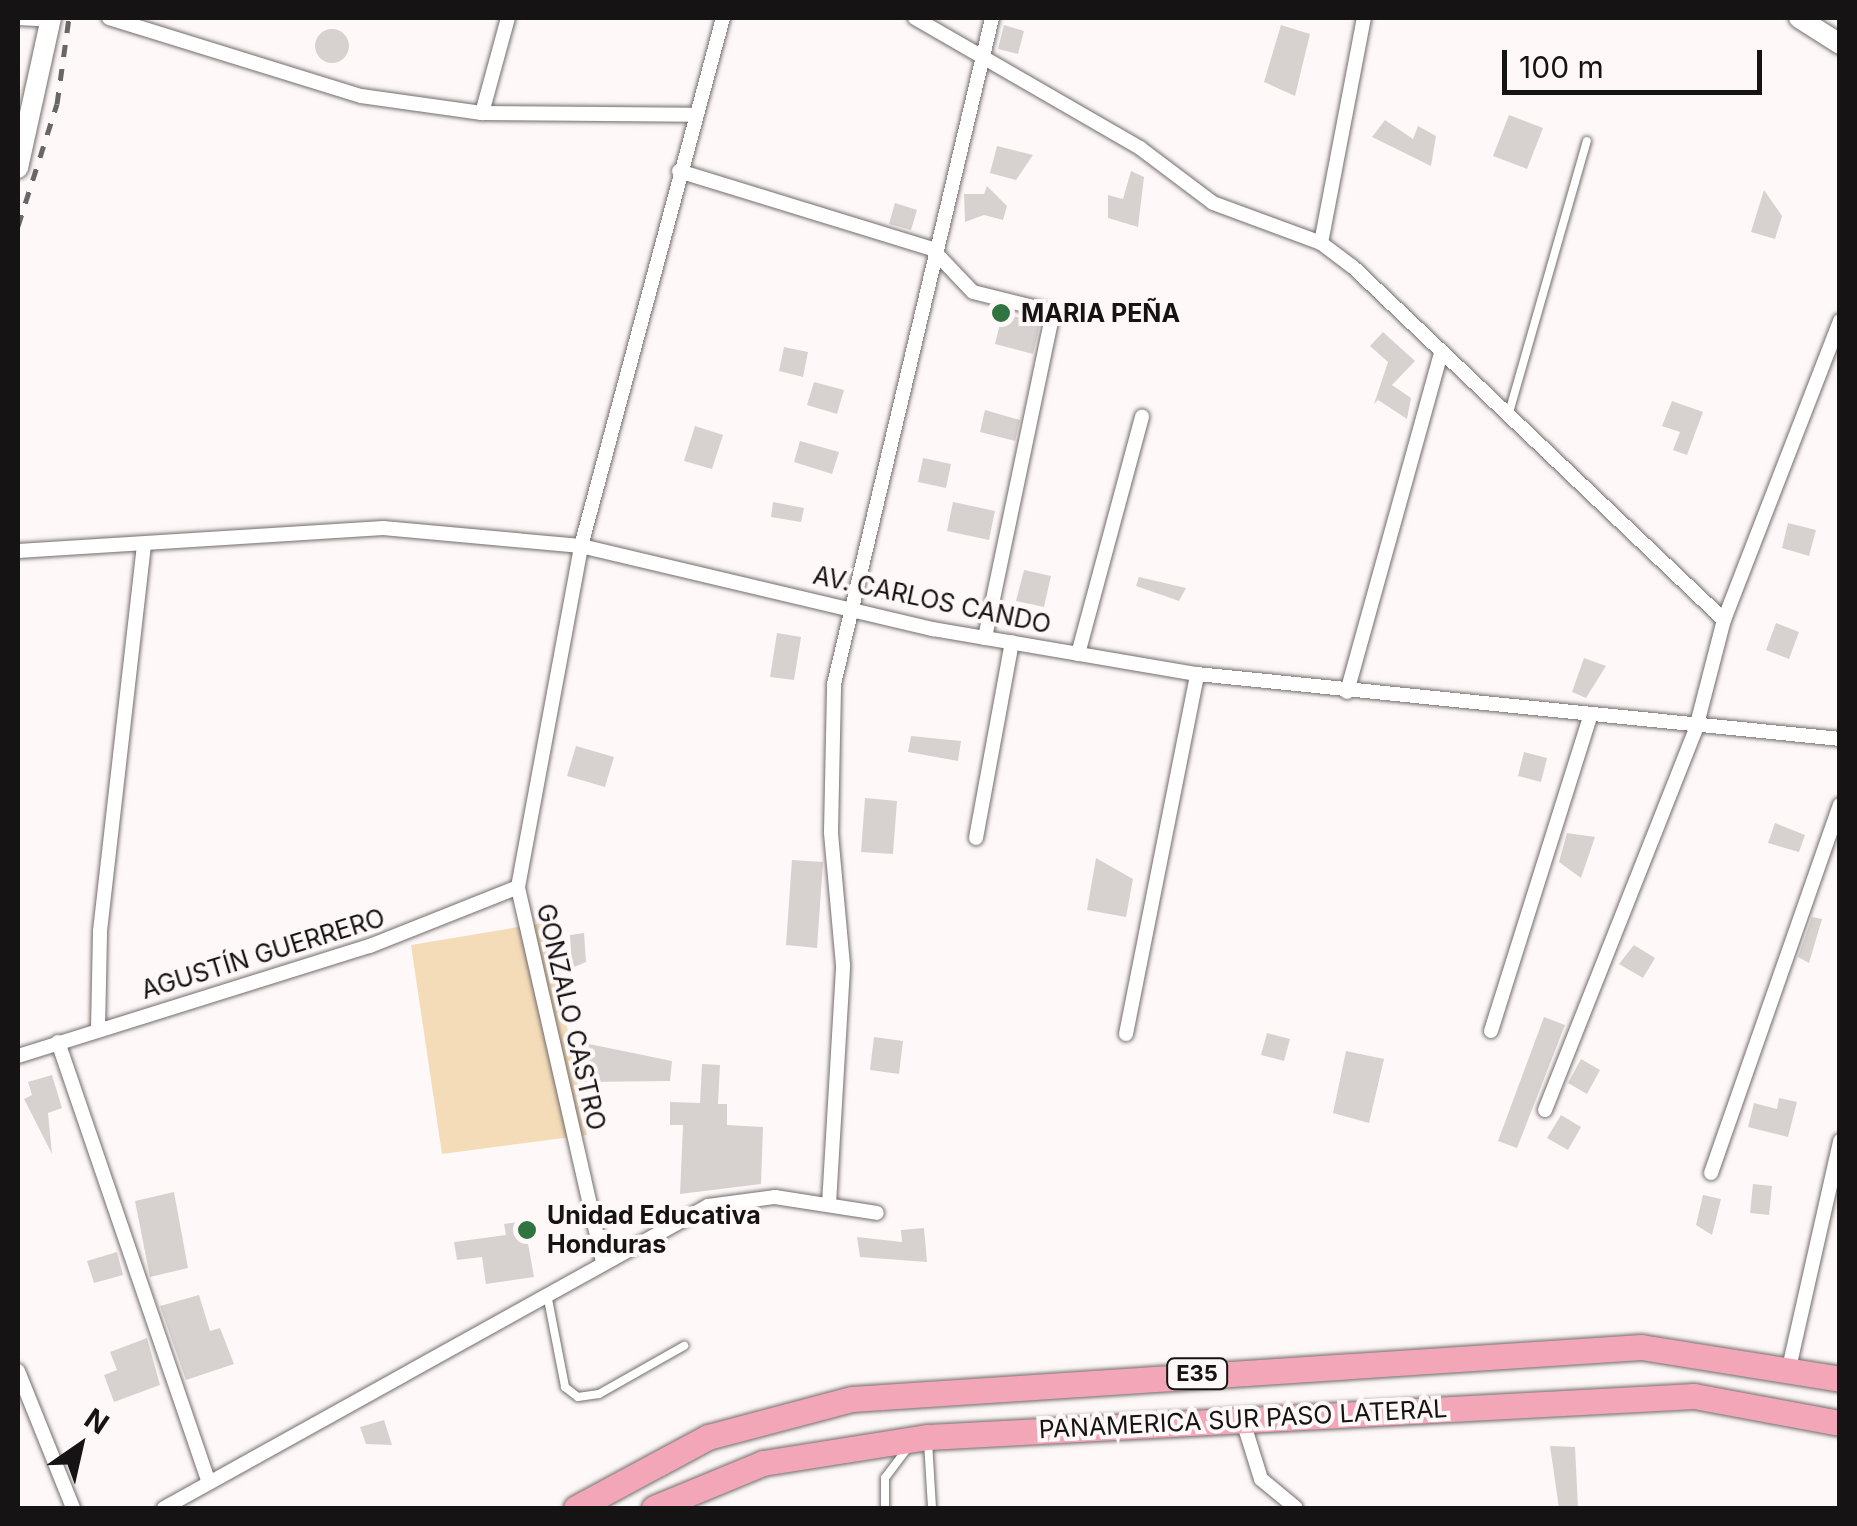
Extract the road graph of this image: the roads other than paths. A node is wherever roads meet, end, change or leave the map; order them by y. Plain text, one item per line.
1 (18, 18) edge
2 (109, 18) edge
3 (508, 18) edge
4 (723, 18) edge
5 (915, 18) edge
6 (992, 18) edge
7 (1364, 18) edge
8 (1799, 18) edge
9 (51, 19) edge
10 (1839, 41) edge
11 (984, 54) junction
12 (482, 113) junction
13 (694, 115) junction
14 (1587, 141) dead end
15 (18, 168) edge
16 (679, 171) junction
17 (1321, 243) junction
18 (932, 249) junction
19 (1840, 321) edge
20 (1441, 354) junction
21 (1142, 416) dead end
22 (1508, 416) junction
23 (144, 544) junction
24 (580, 546) junction
25 (18, 551) edge
26 (848, 605) junction
27 (1724, 620) junction
28 (985, 638) junction
29 (1012, 642) junction
30 (1078, 654) junction
31 (1197, 674) junction
32 (1347, 692) junction
33 (1590, 717) junction
34 (1696, 728) junction
35 (1840, 740) edge
36 (1840, 805) edge
37 (976, 838) dead end
38 (518, 886) junction
39 (98, 1030) junction
40 (1491, 1031) dead end
41 (1126, 1034) dead end
42 (58, 1042) junction
43 (18, 1056) edge
44 (1545, 1110) dead end
45 (1840, 1140) edge
46 (1712, 1173) dead end
47 (828, 1204) junction
48 (877, 1214) dead end
49 (603, 1262) junction
50 (547, 1294) junction
51 (684, 1346) dead end
52 (1789, 1368) junction
53 (18, 1370) edge
54 (1840, 1379) edge
55 (1242, 1418) junction
56 (1840, 1423) edge
57 (924, 1438) junction
58 (209, 1482) junction
59 (73, 1508) edge
60 (164, 1508) edge
61 (576, 1508) edge
62 (654, 1508) edge
63 (885, 1508) edge
64 (932, 1508) edge
65 (1296, 1508) edge

1 - 9 street
2 - 12 street
3 - 12 street
4 - 13 street, GONZALO CASTRO
5 - 11 street
6 - 11 street
7 - 17 street
8 - 10 street
9 - 15 street
11 - 17 street
11 - 18 street
12 - 13 street
13 - 16 street, GONZALO CASTRO
14 - 22 lane
16 - 18 street
16 - 24 street, GONZALO CASTRO
17 - 20 street
18 - 26 street
18 - 28 street
19 - 27 street
20 - 22 street
20 - 32 street
21 - 30 street
22 - 27 street
23 - 24 street, AV. CARLOS CANDO
23 - 25 street, AV. CARLOS CANDO
23 - 39 street
24 - 26 street, AV. CARLOS CANDO
24 - 38 street, GONZALO CASTRO
26 - 28 street, AV. CARLOS CANDO
26 - 47 street
27 - 34 street
28 - 29 street, AV. CARLOS CANDO
29 - 30 street, AV. CARLOS CANDO
29 - 37 street
30 - 31 street, AV. CARLOS CANDO
31 - 32 street, AV. CARLOS CANDO
31 - 41 street
32 - 33 street, AV. CARLOS CANDO
33 - 34 street, AV. CARLOS CANDO
33 - 40 street
34 - 35 street, AV. CARLOS CANDO
34 - 44 street
36 - 46 street
38 - 39 street, AGUSTÍN GUERRERO
38 - 49 street, GONZALO CASTRO
39 - 42 street, AGUSTÍN GUERRERO
42 - 43 street, AGUSTÍN GUERRERO
42 - 58 street
45 - 52 street
47 - 48 street
47 - 49 street
49 - 50 street
50 - 51 lane
50 - 58 street
52 - 54 highway, E35
52 - 61 highway, E35
53 - 59 street
55 - 56 highway, PANAMERICA SUR PASO LATERAL / E35
55 - 57 highway, PANAMERICA SUR PASO LATERAL / E35
55 - 65 street
57 - 62 highway, PANAMERICA SUR PASO LATERAL / E35
57 - 63 lane
57 - 64 lane
58 - 60 street

